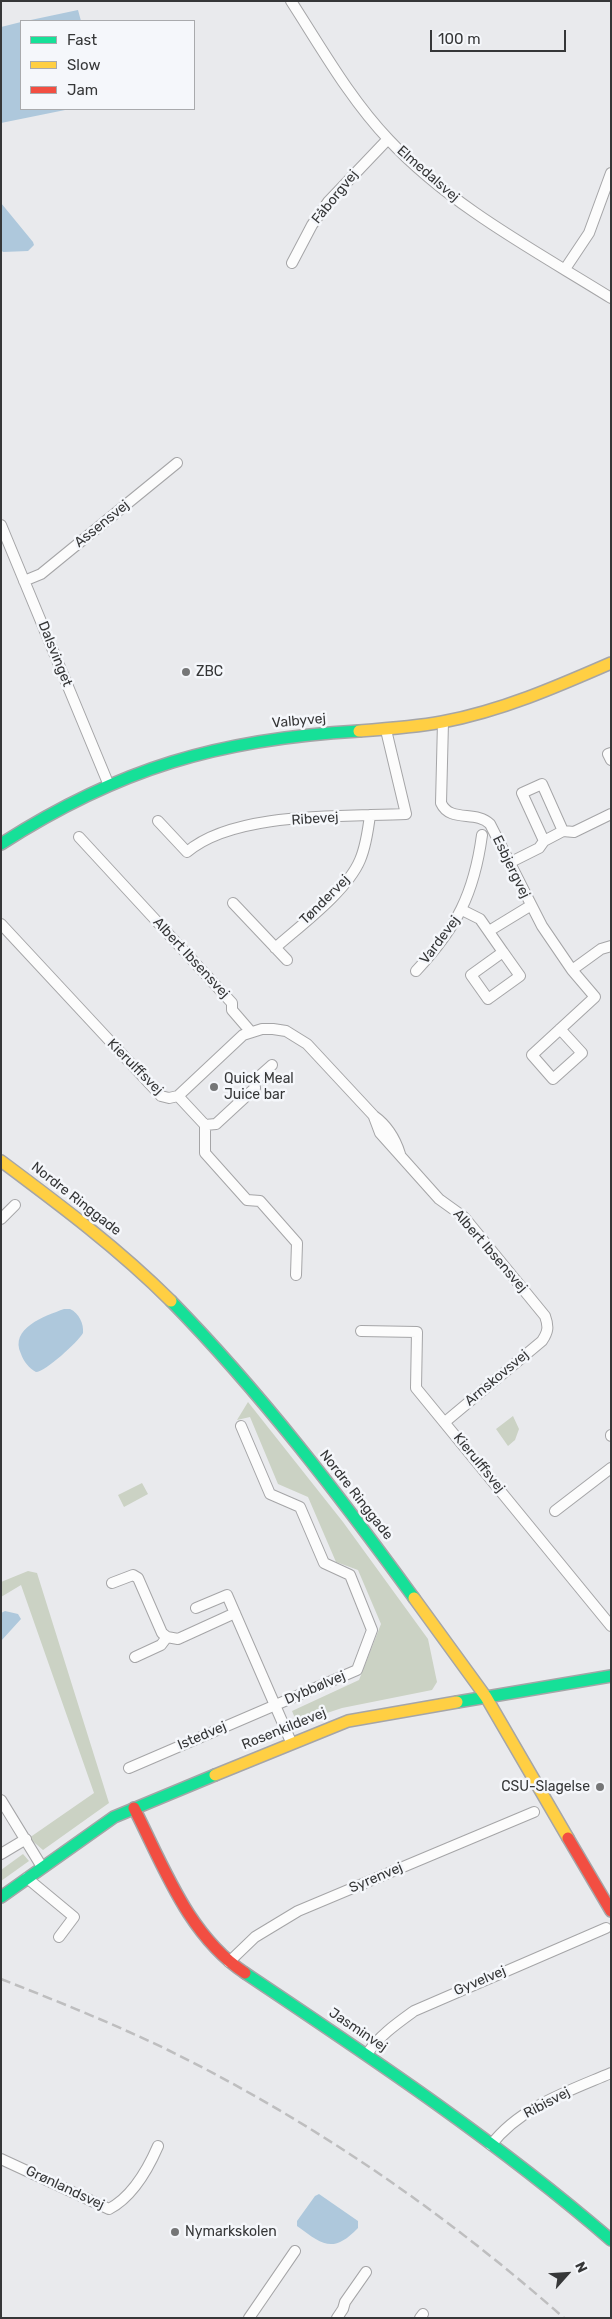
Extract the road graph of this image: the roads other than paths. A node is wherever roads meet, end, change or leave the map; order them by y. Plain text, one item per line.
1 (291, 1) edge
2 (388, 139) junction
3 (611, 173) edge
4 (292, 263) dead end
5 (565, 269) junction
6 (611, 298) edge
7 (177, 463) dead end
8 (1, 525) edge
9 (24, 581) junction
10 (611, 663) edge
11 (443, 722) junction
12 (386, 730) junction
13 (611, 753) edge
14 (611, 760) edge
15 (108, 783) junction
16 (611, 814) edge
17 (370, 816) junction
18 (158, 821) dead end
19 (563, 831) junction
20 (482, 835) dead end
21 (79, 837) dead end
22 (544, 841) junction
23 (1, 844) edge
24 (509, 863) junction
25 (233, 903) dead end
26 (530, 906) junction
27 (462, 910) junction
28 (1, 924) edge
29 (489, 931) junction
30 (610, 947) edge
31 (276, 948) junction
32 (503, 952) junction
33 (287, 960) dead end
34 (572, 970) junction
35 (416, 971) dead end
36 (560, 1029) junction
37 (250, 1032) junction
38 (272, 1065) dead end
39 (178, 1096) junction
40 (206, 1125) junction
41 (1, 1161) edge
42 (15, 1205) dead end
43 (1, 1219) edge
44 (296, 1275) dead end
45 (361, 1331) dead end
46 (547, 1333) joint
47 (445, 1422) junction
48 (240, 1426) dead end
49 (611, 1468) edge
50 (555, 1511) dead end
51 (112, 1583) dead end
52 (196, 1608) dead end
53 (235, 1613) junction
54 (611, 1626) edge
55 (167, 1637) junction
56 (135, 1657) dead end
57 (611, 1676) edge
58 (486, 1697) junction
59 (275, 1705) junction
60 (291, 1742) junction
61 (129, 1768) dead end
62 (1, 1800) edge
63 (134, 1808) junction
64 (534, 1812) dead end
65 (26, 1840) junction
66 (1, 1854) edge
67 (42, 1867) junction
68 (27, 1878) junction
69 (1, 1897) edge
70 (611, 1911) edge
71 (606, 1928) dead end
72 (59, 1937) dead end
73 (229, 1962) junction
74 (367, 2054) junction
75 (611, 2073) edge
76 (491, 2145) junction
77 (158, 2146) dead end
78 (1, 2159) edge
79 (609, 2236) edge
80 (295, 2251) dead end
81 (366, 2272) dead end
82 (249, 2318) edge
83 (337, 2318) edge

1 - 2 street, Elmedalsvej
2 - 4 street, Fåborgvej
2 - 5 street, Elmedalsvej
3 - 5 street
5 - 6 street, Elmedalsvej
7 - 9 street, Assensvej
8 - 9 street, Dalsvinget
9 - 15 street, Dalsvinget
10 - 11 street, Valbyvej
11 - 12 street, Valbyvej
11 - 24 street, Esbjergvej
12 - 15 street, Valbyvej
12 - 17 street, Ribevej
13 - 14 street
15 - 23 street, Valbyvej
16 - 19 street
17 - 18 street, Ribevej
17 - 31 street, Tøndervej
19 - 22 street
19 - 22 street
20 - 27 street, Vardevej
21 - 37 street, Albert Ibsensvej
22 - 24 street
24 - 26 street, Esbjergvej
25 - 31 street
26 - 29 street
26 - 34 street, Esbjergvej
27 - 29 street, Vardevej
27 - 35 street, Vardevej
28 - 39 street, Kierulffsvej
29 - 32 street, Vardevej
30 - 34 street
31 - 33 street
32 - 32 street, Vardevej
34 - 36 street, Esbjergvej
36 - 36 street
37 - 39 street
37 - 46 street, Albert Ibsensvej
38 - 40 street
39 - 40 street, Kierulffsvej
40 - 44 street
41 - 58 street, Nordre Ringgade
42 - 43 street
45 - 47 street, Kierulffsvej
46 - 47 street, Arnskovsvej
47 - 54 street, Kierulffsvej
48 - 59 street, Dybbølvej
49 - 50 street
51 - 55 street
52 - 53 street
53 - 55 street
53 - 59 street
55 - 56 street
57 - 58 street, Rosenkildevej
58 - 60 street, Rosenkildevej
58 - 70 street, Nordre Ringgade
59 - 60 street
59 - 61 street, Istedvej
60 - 63 street, Rosenkildevej
62 - 65 street
63 - 67 street, Rosenkildevej
63 - 73 street, Jasminvej
64 - 73 street, Syrenvej
65 - 66 street
65 - 67 street
67 - 68 street, Rosenkildevej
68 - 69 street, Rosenkildevej
68 - 72 street
71 - 74 street, Gyvelvej
73 - 74 street, Jasminvej
74 - 76 street, Jasminvej
75 - 76 street, Ribisvej
76 - 79 street, Jasminvej
77 - 78 street, Grønlandsvej
80 - 82 street
81 - 83 street

